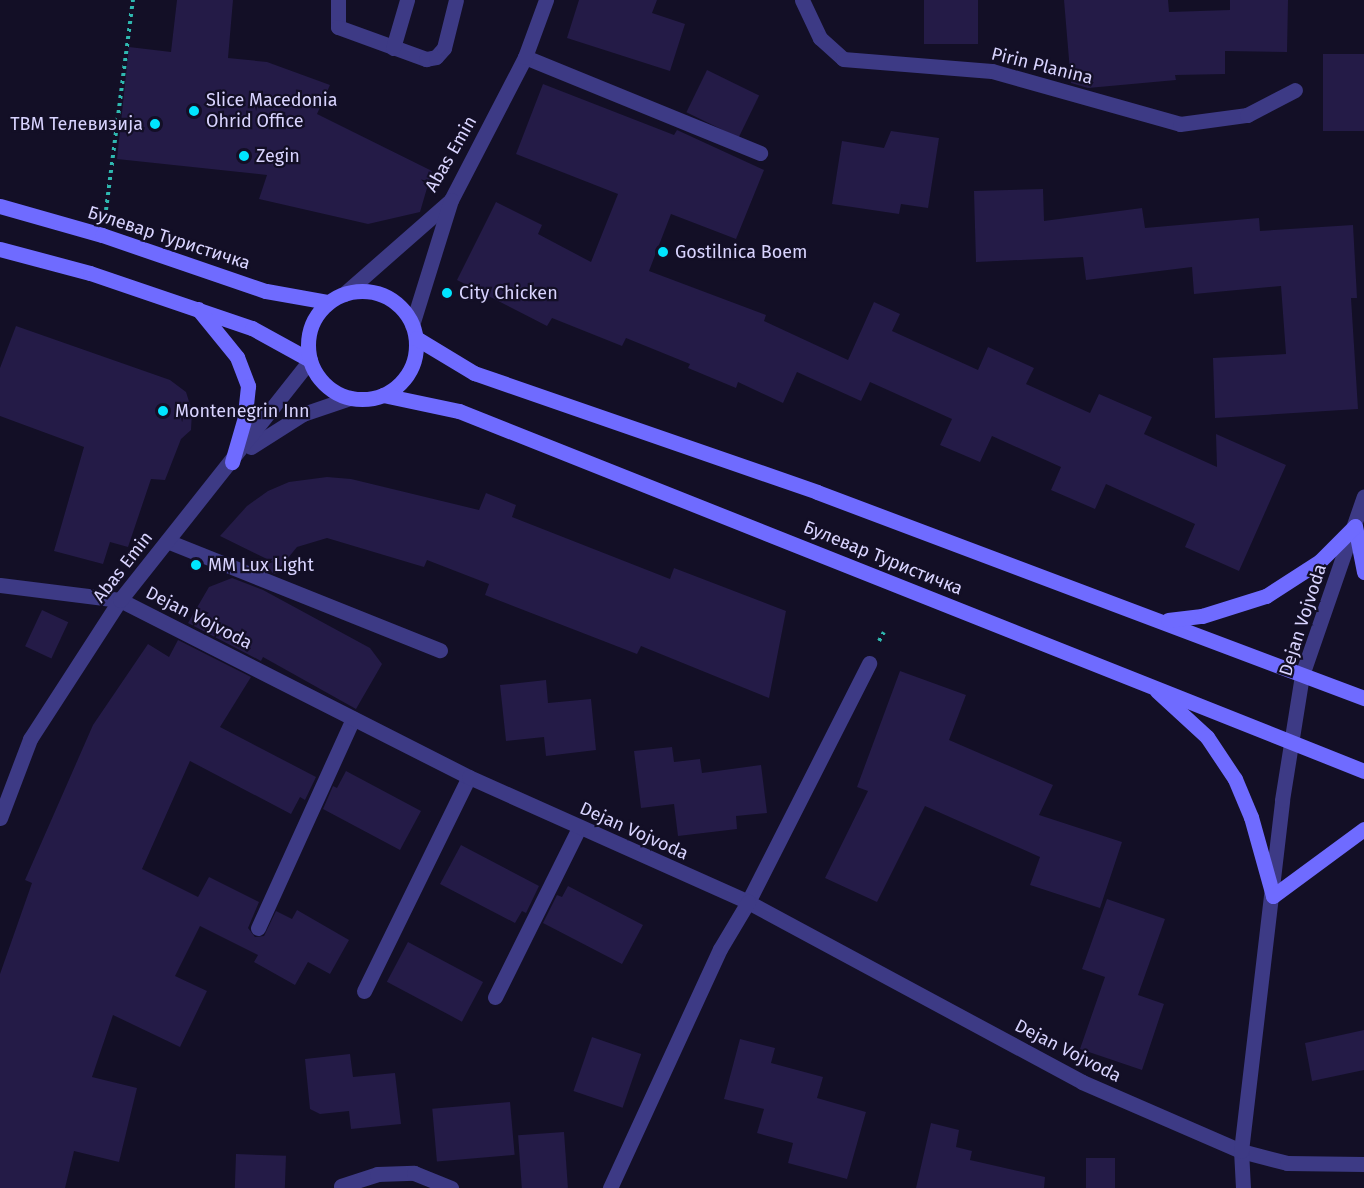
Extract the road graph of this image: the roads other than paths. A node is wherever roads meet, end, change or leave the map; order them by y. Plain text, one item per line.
1 (338, 0) edge
2 (407, 0) edge
3 (456, 0) edge
4 (546, 0) edge
5 (802, 0) edge
6 (393, 48) junction
7 (525, 57) junction
8 (1294, 90) dead end
9 (760, 153) dead end
10 (451, 200) junction
11 (0, 206) edge
12 (0, 249) edge
13 (344, 294) junction
14 (327, 302) junction
15 (198, 309) junction
16 (414, 332) junction
17 (310, 360) junction
18 (383, 395) junction
19 (351, 398) junction
20 (232, 462) junction
21 (1364, 496) edge
22 (1355, 526) junction
23 (167, 541) junction
24 (1364, 572) edge
25 (0, 585) edge
26 (120, 600) junction
27 (1164, 620) junction
28 (440, 650) dead end
29 (868, 663) dead end
30 (1302, 675) junction
31 (1148, 683) junction
32 (1364, 698) edge
33 (354, 718) junction
34 (1291, 741) junction
35 (1364, 771) edge
36 (469, 777) junction
37 (0, 818) edge
38 (579, 828) junction
39 (1364, 829) edge
40 (1273, 896) junction
41 (748, 902) junction
42 (258, 928) dead end
43 (364, 991) dead end
44 (495, 997) dead end
45 (1241, 1151) junction
46 (1364, 1164) edge
47 (340, 1186) dead end
48 (451, 1188) edge
49 (610, 1188) edge
50 (1243, 1188) edge

1 - 6 street
2 - 6 street
3 - 6 street
4 - 7 street, Abas Emin
5 - 8 street, Pirin Planina
7 - 9 street
7 - 10 street, Abas Emin
10 - 13 street, Abas Emin
10 - 16 street
11 - 14 main road, Булевар Туристичка
12 - 15 main road
13 - 14 main road
13 - 16 main road
14 - 17 main road
15 - 17 main road
15 - 20 main road
16 - 18 main road
16 - 27 main road, Булевар Туристичка
17 - 19 main road
17 - 20 street, Abas Emin
18 - 19 main road
18 - 31 main road, Булевар Туристичка
19 - 20 street
20 - 23 street, Abas Emin
21 - 22 street, Dejan Vojvoda
22 - 24 main road
22 - 27 main road
22 - 30 street, Dejan Vojvoda
23 - 26 street, Abas Emin
23 - 28 street
25 - 26 street, Dejan Vojvoda
26 - 33 street, Dejan Vojvoda
26 - 37 street, Abas Emin
27 - 30 main road, Булевар Туристичка
29 - 41 street
30 - 32 main road, Булевар Туристичка
30 - 34 street, Dejan Vojvoda
31 - 34 main road, Булевар Туристичка
31 - 40 main road
33 - 36 street, Dejan Vojvoda
33 - 42 street
34 - 35 main road, Булевар Туристичка
34 - 40 street, Dejan Vojvoda
36 - 38 street, Dejan Vojvoda
36 - 43 street
38 - 41 street, Dejan Vojvoda
38 - 44 street
39 - 40 main road
40 - 45 street, Dejan Vojvoda
41 - 45 street, Dejan Vojvoda
41 - 49 street
45 - 46 street, Dejan Vojvoda
45 - 50 street, Dejan Vojvoda
47 - 48 street

